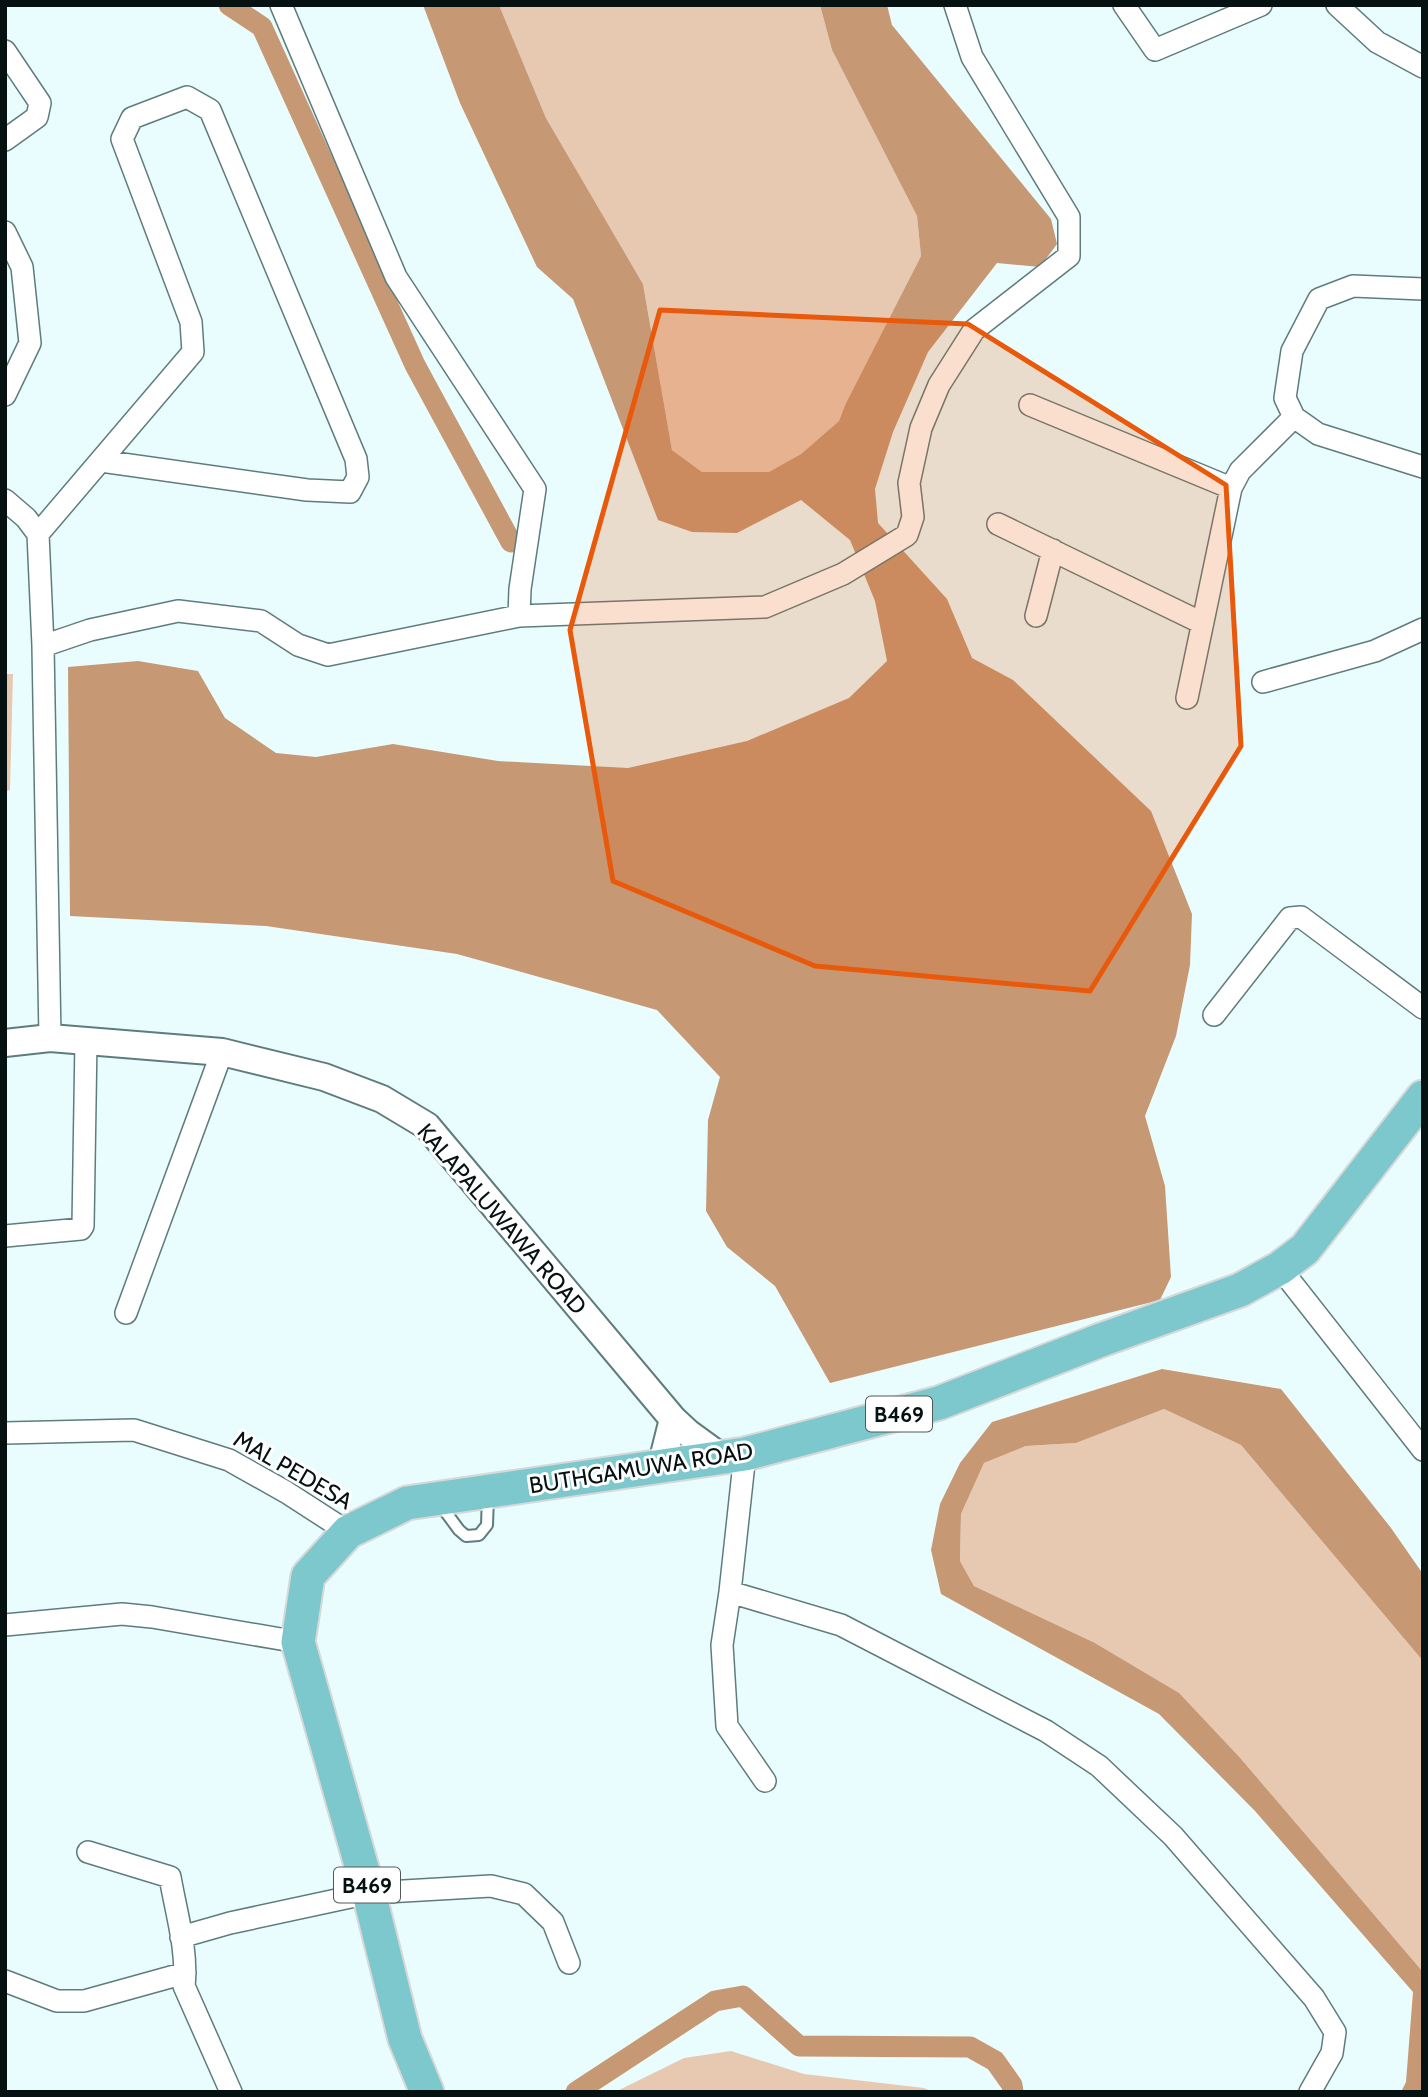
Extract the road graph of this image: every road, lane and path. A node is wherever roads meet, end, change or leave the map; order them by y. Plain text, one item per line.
1 (281, 5) edge
2 (955, 5) edge
3 (1124, 5) edge
4 (1261, 5) edge
5 (1337, 5) edge
6 (5, 51) edge
7 (1423, 67) edge
8 (5, 140) edge
9 (5, 232) edge
10 (1423, 289) edge
11 (5, 395) edge
12 (1030, 405) dead end
13 (1294, 417) junction
14 (101, 461) junction
15 (1423, 467) edge
16 (1231, 488) junction
17 (5, 500) edge
18 (998, 524) dead end
19 (38, 534) junction
20 (1054, 550) junction
21 (519, 616) junction
22 (1036, 616) dead end
23 (1202, 622) junction
24 (1423, 629) edge
25 (43, 646) junction
26 (1263, 682) dead end
27 (1186, 698) dead end
28 (1423, 1008) edge
29 (1214, 1016) dead end
30 (50, 1038) junction
31 (86, 1040) junction
32 (5, 1043) edge
33 (222, 1052) junction
34 (1423, 1097) edge
35 (5, 1236) edge
36 (1280, 1268) junction
37 (126, 1313) dead end
38 (673, 1419) junction
39 (5, 1433) edge
40 (1423, 1450) edge
41 (733, 1455) junction
42 (661, 1467) junction
43 (348, 1532) junction
44 (730, 1592) junction
45 (5, 1625) edge
46 (298, 1642) junction
47 (765, 1781) dead end
48 (88, 1852) dead end
49 (369, 1893) junction
50 (181, 1937) junction
51 (569, 1963) dead end
52 (186, 1973) junction
53 (5, 1981) edge
54 (230, 2092) edge
55 (427, 2092) edge
56 (1310, 2092) edge

1 - 21 street
2 - 21 street
3 - 4 street
5 - 7 street
6 - 8 street
9 - 11 street
10 - 13 street
12 - 16 street
13 - 15 street
13 - 16 street
14 - 14 street
14 - 19 street
16 - 23 street
17 - 19 street
18 - 20 street
19 - 25 street
20 - 22 street
20 - 23 street
21 - 25 street
23 - 27 street
24 - 26 street
25 - 30 street
28 - 29 street
30 - 31 street, KALAPALUWAWA ROAD
30 - 32 street, KALAPALUWAWA ROAD
31 - 33 street, KALAPALUWAWA ROAD
31 - 35 street
33 - 37 street
33 - 38 street, KALAPALUWAWA ROAD
34 - 36 main road, BUTHGAMUWA ROAD / B469
36 - 40 street
36 - 41 main road, BUTHGAMUWA ROAD / B469
38 - 41 street, KALAPALUWAWA ROAD
38 - 42 street
39 - 43 street, MAL PEDESA
41 - 42 main road, BUTHGAMUWA ROAD / B469
41 - 44 street
42 - 43 main road, BUTHGAMUWA ROAD / B469
43 - 46 main road, BUTHGAMUWA ROAD / B469
44 - 47 street
44 - 56 street
45 - 46 street
46 - 49 main road, BUTHGAMUWA ROAD / B469
48 - 50 street
49 - 50 street
49 - 51 street
49 - 55 main road, BUTHGAMUWA ROAD / B469
50 - 52 street
52 - 53 street
52 - 54 street

